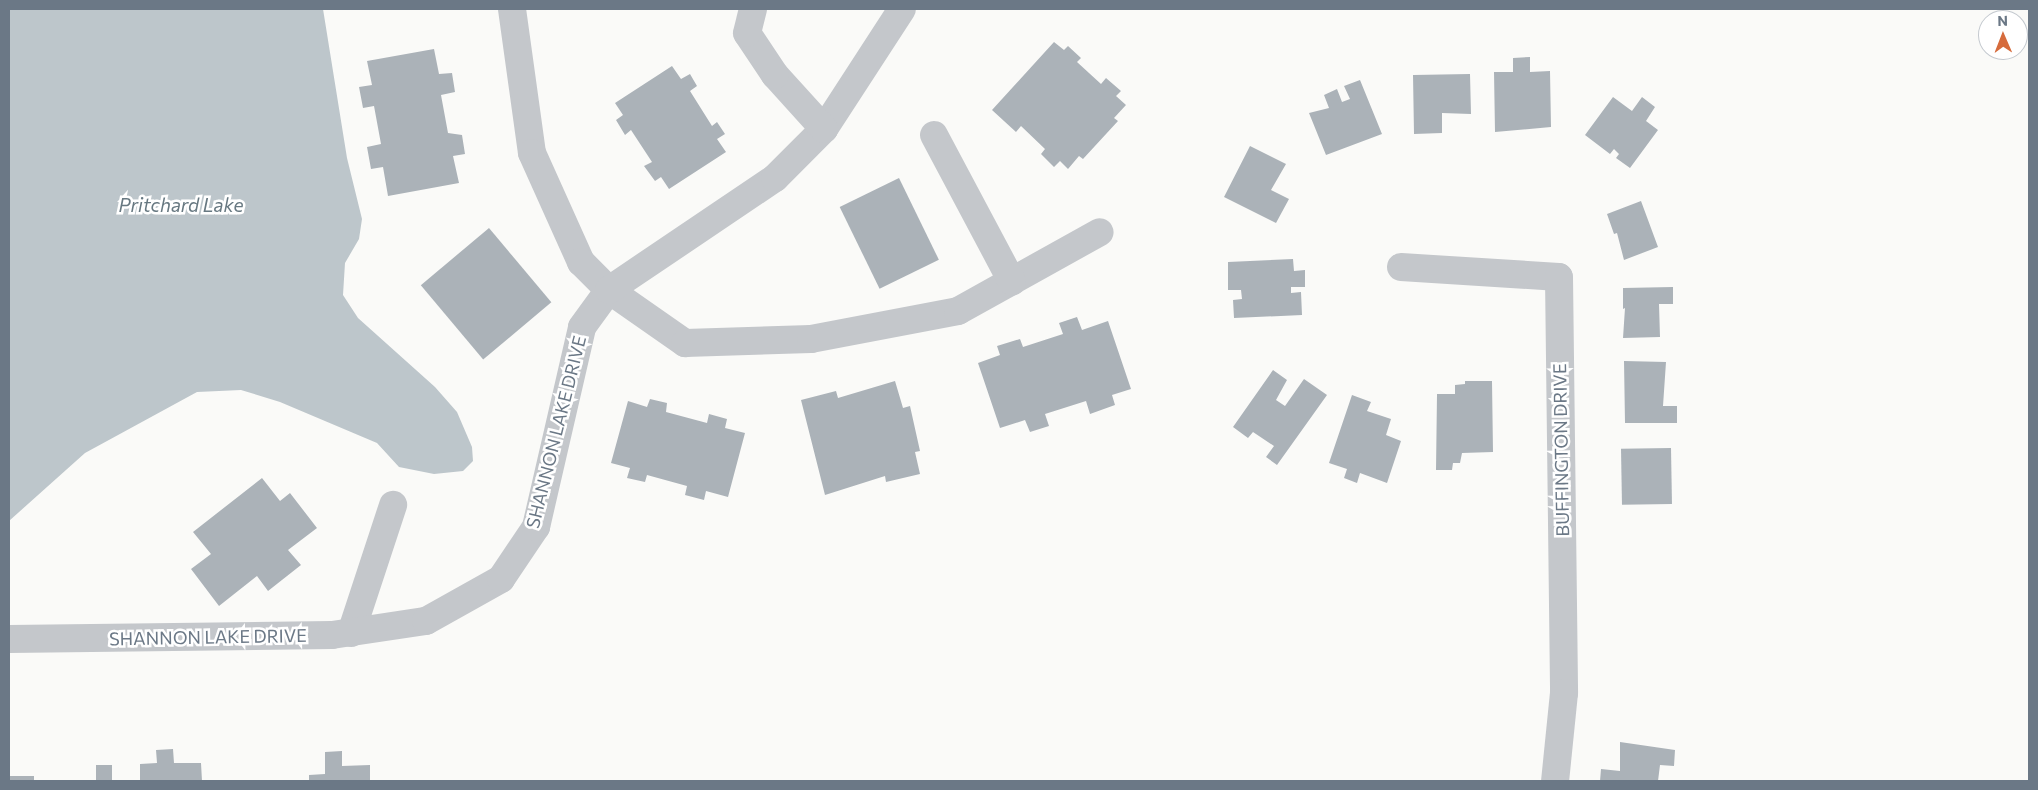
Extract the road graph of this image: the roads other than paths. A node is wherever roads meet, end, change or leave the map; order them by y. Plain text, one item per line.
1 (512, 9) edge
2 (752, 9) edge
3 (902, 9) edge
4 (824, 129) junction
5 (934, 135) dead end
6 (1100, 232) dead end
7 (1401, 267) dead end
8 (1012, 282) junction
9 (609, 290) junction
10 (393, 505) dead end
11 (351, 633) junction
12 (9, 639) edge
13 (1555, 781) edge

1 - 9 street
2 - 4 street
3 - 4 street, SHANNON LAKE DRIVE
4 - 9 street, SHANNON LAKE DRIVE
5 - 8 street
6 - 8 street
7 - 13 street, BUFFINGTON DRIVE
8 - 9 street
9 - 11 street, SHANNON LAKE DRIVE
10 - 11 street
11 - 12 street, SHANNON LAKE DRIVE

